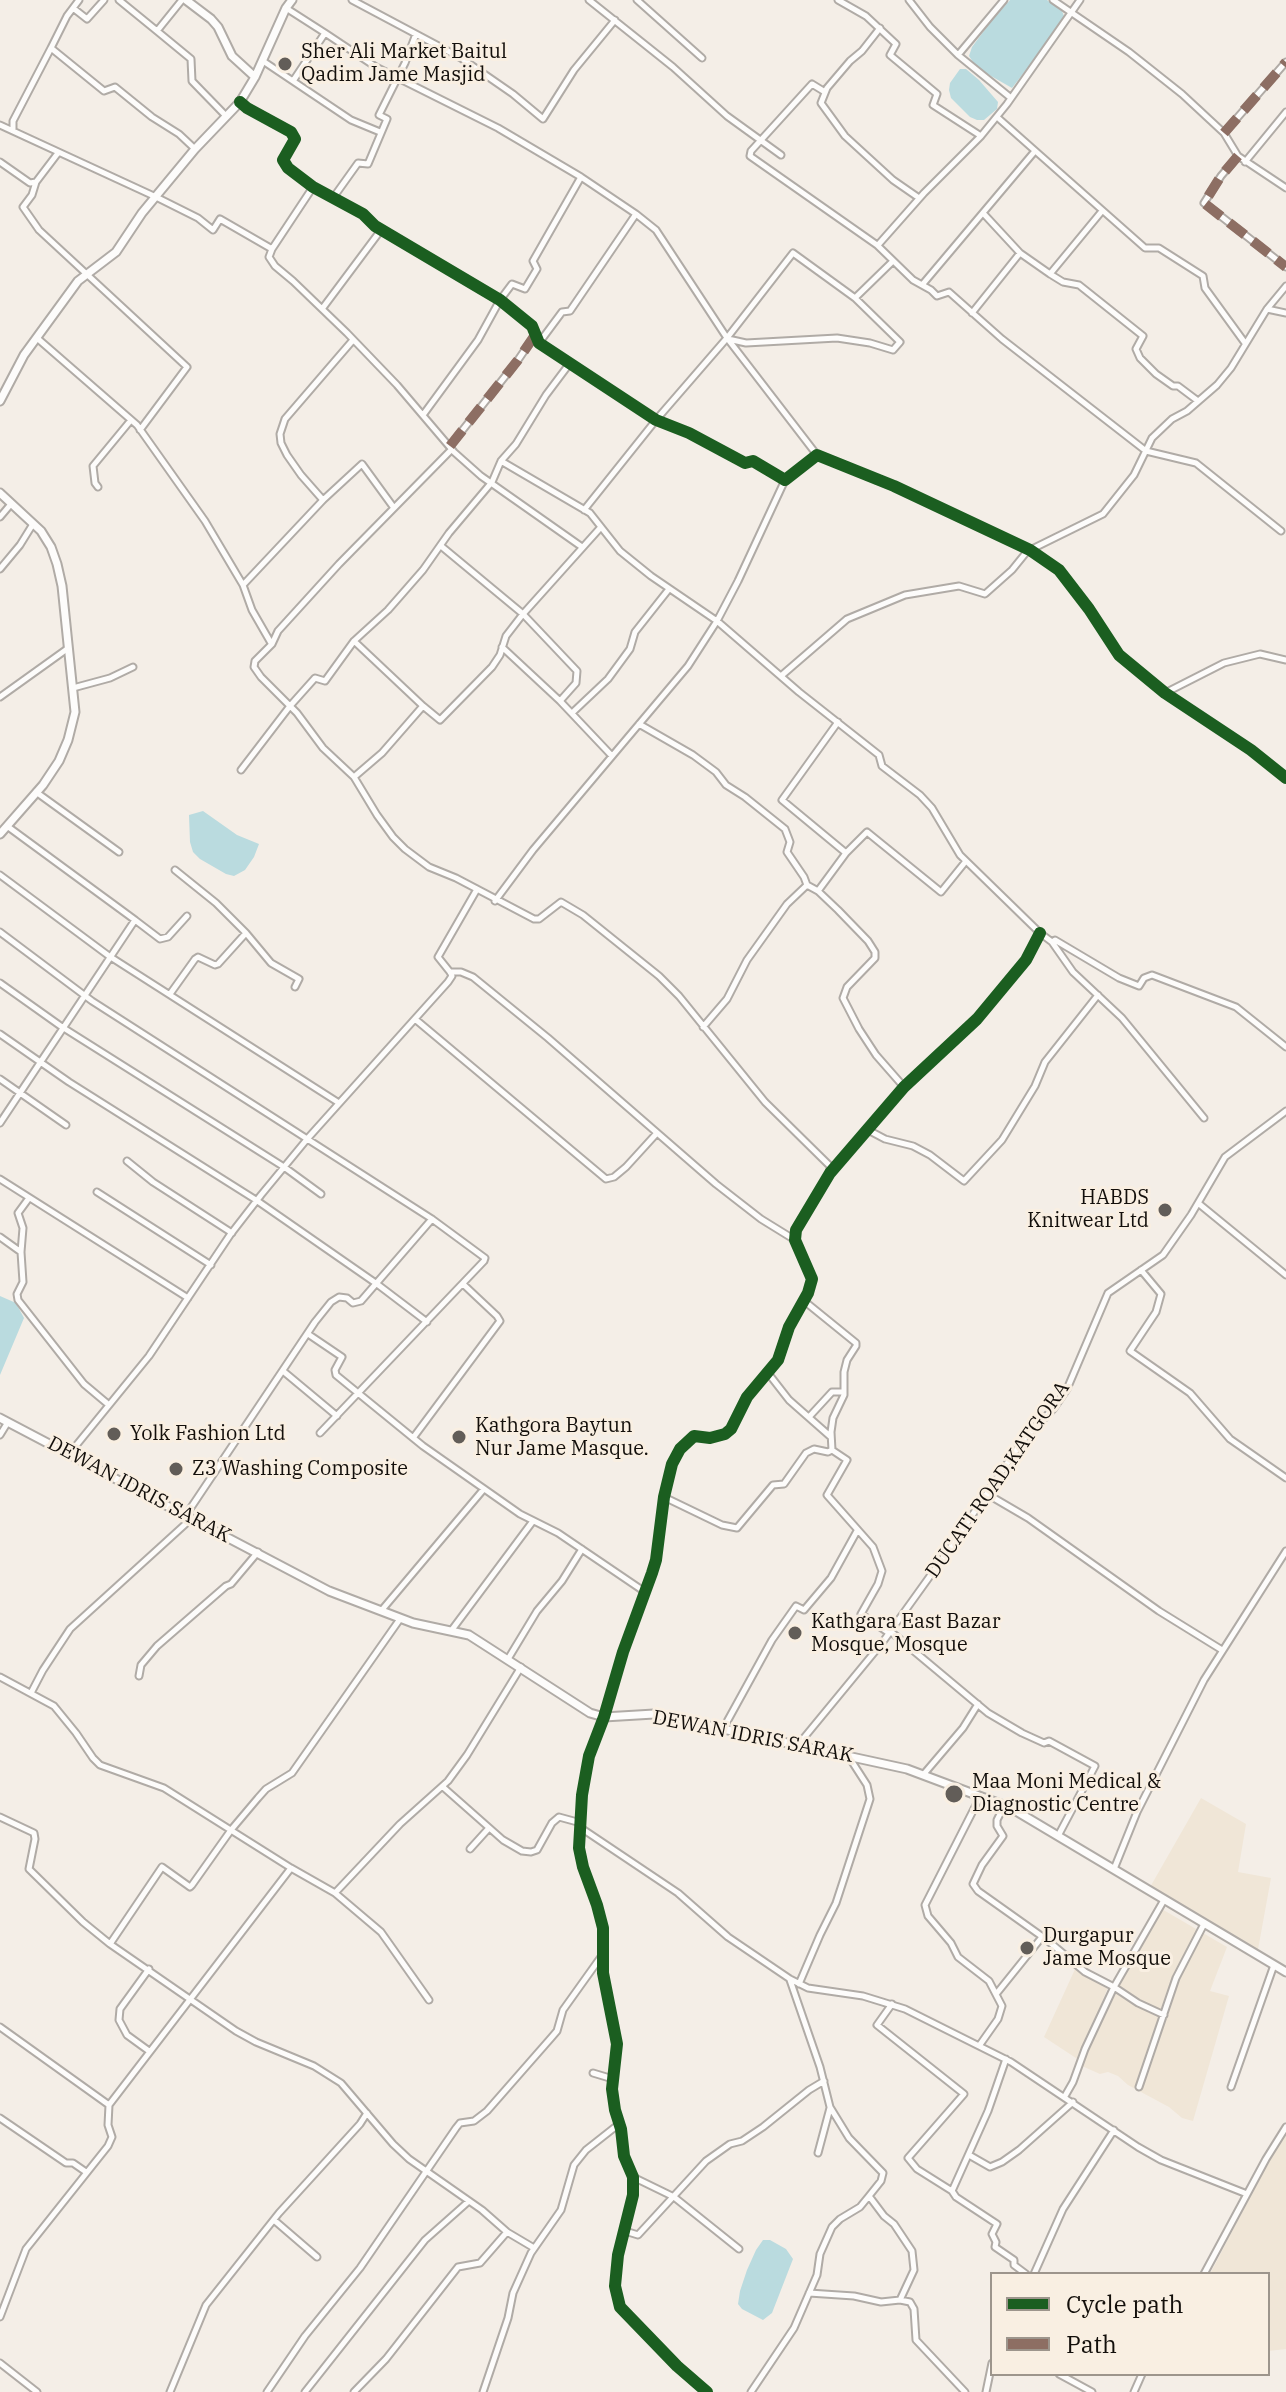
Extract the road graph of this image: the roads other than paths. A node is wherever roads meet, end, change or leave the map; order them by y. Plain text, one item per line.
1 (79, 0) edge
2 (104, 0) edge
3 (119, 0) edge
4 (184, 0) edge
5 (292, 0) edge
6 (352, 0) edge
7 (589, 0) edge
8 (637, 0) edge
9 (838, 0) edge
10 (909, 0) edge
11 (1004, 0) edge
12 (1053, 0) edge
13 (1080, 0) edge
14 (73, 8) junction
15 (286, 8) junction
16 (1071, 14) junction
17 (615, 20) junction
18 (880, 28) junction
19 (157, 31) junction
20 (325, 33) junction
21 (416, 34) junction
22 (51, 48) junction
23 (958, 55) junction
24 (702, 58) dead end
25 (263, 61) junction
26 (1286, 62) edge
27 (255, 77) junction
28 (398, 77) junction
29 (293, 81) junction
30 (825, 92) junction
31 (1011, 98) junction
32 (240, 102) junction
33 (1286, 112) edge
34 (227, 117) junction
35 (997, 117) junction
36 (0, 125) edge
37 (13, 129) junction
38 (380, 132) junction
39 (1224, 133) junction
40 (981, 136) junction
41 (761, 141) junction
42 (195, 149) junction
43 (1035, 151) junction
44 (58, 153) junction
45 (781, 155) dead end
46 (1238, 156) junction
47 (0, 162) edge
48 (1245, 162) junction
49 (581, 177) junction
50 (36, 182) junction
51 (313, 187) junction
52 (1286, 188) edge
53 (156, 197) junction
54 (333, 198) junction
55 (919, 198) junction
56 (1102, 211) junction
57 (983, 213) junction
58 (636, 214) junction
59 (381, 230) junction
60 (877, 245) junction
61 (272, 249) junction
62 (1020, 253) junction
63 (892, 262) junction
64 (1286, 267) edge
65 (85, 274) junction
66 (1050, 274) junction
67 (922, 285) junction
68 (1286, 286) edge
69 (855, 298) junction
70 (500, 300) junction
71 (322, 309) junction
72 (1267, 309) junction
73 (972, 313) junction
74 (1286, 313) edge
75 (535, 335) junction
76 (37, 338) junction
77 (727, 338) junction
78 (353, 340) junction
79 (539, 343) junction
80 (1245, 343) junction
81 (570, 363) junction
82 (0, 401) edge
83 (1198, 401) junction
84 (423, 415) junction
85 (131, 420) junction
86 (656, 420) junction
87 (140, 430) junction
88 (451, 448) junction
89 (1146, 451) junction
90 (817, 455) junction
91 (501, 461) junction
92 (785, 480) junction
93 (492, 482) junction
94 (98, 487) dead end
95 (0, 493) edge
96 (323, 500) junction
97 (11, 504) junction
98 (394, 508) junction
99 (584, 510) junction
100 (0, 517) edge
101 (33, 523) junction
102 (601, 527) junction
103 (1281, 531) dead end
104 (441, 546) junction
105 (582, 547) junction
106 (1030, 550) junction
107 (0, 569) edge
108 (243, 585) junction
109 (669, 589) junction
110 (523, 614) junction
111 (717, 621) junction
112 (354, 641) junction
113 (272, 644) junction
114 (502, 647) junction
115 (67, 649) junction
116 (1286, 660) edge
117 (133, 667) dead end
118 (781, 676) junction
119 (72, 688) junction
120 (1165, 693) junction
121 (0, 697) edge
122 (560, 701) junction
123 (290, 706) junction
124 (423, 706) junction
125 (572, 713) junction
126 (838, 722) junction
127 (639, 724) junction
128 (612, 756) junction
129 (241, 770) dead end
130 (354, 777) junction
131 (1286, 778) edge
132 (36, 792) junction
133 (3, 828) edge
134 (119, 852) dead end
135 (846, 853) junction
136 (966, 861) junction
137 (175, 870) dead end
138 (0, 875) edge
139 (807, 885) junction
140 (476, 891) junction
141 (818, 891) junction
142 (495, 901) junction
143 (187, 916) dead end
144 (135, 920) junction
145 (0, 932) edge
146 (246, 933) junction
147 (1040, 933) junction
148 (1052, 942) junction
149 (109, 956) junction
150 (450, 972) junction
151 (0, 983) edge
152 (295, 987) dead end
153 (170, 994) junction
154 (1098, 995) junction
155 (84, 996) junction
156 (415, 1019) junction
157 (62, 1027) junction
158 (703, 1027) junction
159 (0, 1034) edge
160 (1286, 1047) edge
161 (41, 1063) junction
162 (0, 1079) edge
163 (904, 1087) junction
164 (21, 1093) junction
165 (339, 1103) junction
166 (1286, 1111) edge
167 (1204, 1118) dead end
168 (0, 1123) edge
169 (66, 1125) dead end
170 (868, 1130) junction
171 (657, 1133) junction
172 (308, 1138) junction
173 (127, 1161) dead end
174 (284, 1167) junction
175 (830, 1173) junction
176 (0, 1179) edge
177 (97, 1192) dead end
178 (321, 1194) dead end
179 (29, 1198) junction
180 (256, 1200) junction
181 (1198, 1203) junction
182 (432, 1219) junction
183 (232, 1233) junction
184 (0, 1237) edge
185 (795, 1240) junction
186 (21, 1252) junction
187 (211, 1265) junction
188 (1141, 1270) junction
189 (1286, 1275) edge
190 (377, 1284) junction
191 (463, 1284) junction
192 (189, 1298) junction
193 (803, 1300) junction
194 (427, 1322) junction
195 (308, 1334) junction
196 (283, 1371) junction
197 (768, 1373) junction
198 (844, 1392) junction
199 (358, 1394) junction
200 (109, 1405) junction
201 (337, 1416) junction
202 (809, 1417) junction
203 (4, 1420) edge
204 (320, 1433) dead end
205 (0, 1435) edge
206 (831, 1437) junction
207 (413, 1438) junction
208 (832, 1450) junction
209 (70, 1453) junction
210 (1286, 1467) edge
211 (1283, 1476) edge
212 (483, 1490) junction
213 (987, 1494) junction
214 (664, 1497) junction
215 (189, 1516) junction
216 (533, 1521) junction
217 (857, 1531) junction
218 (582, 1549) junction
219 (1286, 1551) edge
220 (258, 1552) junction
221 (645, 1592) junction
222 (381, 1612) junction
223 (400, 1619) junction
224 (451, 1631) junction
225 (889, 1632) junction
226 (1222, 1650) junction
227 (508, 1659) junction
228 (521, 1667) junction
229 (139, 1676) dead end
230 (0, 1677) edge
231 (31, 1693) junction
232 (978, 1704) junction
233 (604, 1717) junction
234 (723, 1729) junction
235 (798, 1746) junction
236 (849, 1756) junction
237 (923, 1775) junction
238 (443, 1787) junction
239 (980, 1797) junction
240 (1004, 1806) junction
241 (0, 1817) edge
242 (581, 1826) junction
243 (489, 1828) junction
244 (231, 1830) junction
245 (1058, 1836) junction
246 (470, 1849) dead end
247 (291, 1868) junction
248 (1114, 1870) junction
249 (335, 1893) junction
250 (1164, 1900) junction
251 (1204, 1924) junction
252 (1042, 1937) junction
253 (110, 1944) junction
254 (604, 1953) junction
255 (1274, 1965) junction
256 (149, 1969) junction
257 (1286, 1972) edge
258 (790, 1979) junction
259 (799, 1984) junction
260 (1114, 1987) junction
261 (997, 1993) junction
262 (189, 1998) junction
263 (429, 2000) dead end
264 (892, 2004) junction
265 (1164, 2015) junction
266 (0, 2027) edge
267 (979, 2046) junction
268 (149, 2051) junction
269 (1006, 2059) junction
270 (593, 2073) dead end
271 (613, 2079) junction
272 (824, 2081) junction
273 (1139, 2087) dead end
274 (1231, 2087) dead end
275 (1065, 2096) junction
276 (1073, 2102) junction
277 (109, 2105) junction
278 (830, 2107) junction
279 (367, 2113) junction
280 (0, 2118) edge
281 (619, 2124) junction
282 (1286, 2127) edge
283 (1114, 2130) junction
284 (818, 2153) dead end
285 (969, 2155) junction
286 (426, 2171) junction
287 (86, 2172) junction
288 (633, 2177) junction
289 (952, 2191) junction
290 (1247, 2194) junction
291 (869, 2196) junction
292 (674, 2197) junction
293 (469, 2201) junction
294 (274, 2220) junction
295 (625, 2231) junction
296 (507, 2232) junction
297 (534, 2248) junction
298 (739, 2249) dead end
299 (317, 2257) dead end
300 (1023, 2272) edge
301 (1035, 2272) edge
302 (1205, 2272) edge
303 (808, 2293) junction
304 (900, 2300) junction
305 (0, 2317) edge
306 (1, 2367) edge
307 (1063, 2376) edge
308 (37, 2392) edge
309 (170, 2392) edge
310 (267, 2392) edge
311 (305, 2392) edge
312 (354, 2392) edge
313 (483, 2392) edge
314 (707, 2392) edge
315 (751, 2392) edge
316 (965, 2392) edge
317 (1092, 2392) edge

1 - 14 street
2 - 14 street
3 - 19 street
4 - 19 street
4 - 27 main road
5 - 15 main road
6 - 21 street
7 - 17 street
8 - 24 street
9 - 18 street
10 - 23 street
11 - 23 street
12 - 16 street
13 - 16 street
14 - 22 street
15 - 20 street
15 - 25 main road
16 - 31 street
16 - 39 street
17 - 21 street
17 - 41 street
18 - 30 street
18 - 40 street
19 - 34 street
20 - 28 street
20 - 29 street
21 - 28 street
22 - 37 street
22 - 42 street
23 - 31 street
25 - 27 main road
25 - 29 street
26 - 39 street
27 - 32 main road
28 - 38 street
28 - 49 street
29 - 38 street
30 - 41 street
30 - 55 street
31 - 35 street
32 - 34 main road
32 - 51 street
33 - 48 street
34 - 42 main road
35 - 40 street
35 - 43 street
36 - 37 street
37 - 44 street
38 - 54 street
39 - 46 street
40 - 55 street
41 - 45 street
41 - 60 street
42 - 53 main road
43 - 56 street
43 - 57 street
44 - 50 street
44 - 53 street
46 - 48 street
46 - 64 street
47 - 50 street
48 - 52 street
49 - 58 street
49 - 70 street
50 - 65 street
51 - 54 street
51 - 61 street
53 - 61 street
53 - 65 main road
54 - 59 street
55 - 60 street
56 - 66 street
56 - 80 street
57 - 62 street
57 - 67 street
58 - 77 street
58 - 79 street
59 - 70 street
59 - 71 street
60 - 63 street
61 - 71 street
62 - 66 street
62 - 73 street
63 - 67 street
63 - 69 street
65 - 76 main road
65 - 87 street
66 - 83 street
67 - 73 street
68 - 72 street
69 - 77 street
69 - 77 street
70 - 75 street
70 - 84 street
71 - 78 street
72 - 74 street
72 - 80 street
73 - 89 street
75 - 79 street
75 - 88 street
76 - 82 main road
76 - 85 street
77 - 86 street
77 - 90 street
78 - 84 street
78 - 96 street
79 - 81 street
80 - 83 street
81 - 86 street
81 - 91 street
83 - 89 street
84 - 88 street
85 - 87 street
85 - 94 street
86 - 92 street
86 - 99 street
87 - 108 street
88 - 93 street
88 - 98 street
89 - 103 street
89 - 106 street
90 - 92 street
90 - 106 street
91 - 93 street
91 - 99 street
92 - 111 street
93 - 104 street
93 - 105 street
95 - 97 main road
96 - 98 street
96 - 108 street
97 - 100 street
97 - 101 main road
98 - 113 street
99 - 102 street
101 - 107 street
101 - 115 main road
102 - 105 street
102 - 109 street
104 - 110 street
104 - 112 street
105 - 110 street
106 - 118 street
106 - 120 street
108 - 113 street
109 - 111 street
109 - 125 street
110 - 114 street
110 - 122 street
111 - 118 street
111 - 127 street
112 - 123 street
112 - 124 street
113 - 123 street
114 - 122 street
114 - 124 street
115 - 119 main road
115 - 121 street
116 - 120 street
117 - 119 street
118 - 126 street
119 - 132 main road
120 - 131 street
122 - 125 street
123 - 129 street
123 - 130 street
124 - 130 street
125 - 128 street
126 - 135 street
126 - 136 street
127 - 128 street
127 - 139 street
128 - 142 street
130 - 140 street
132 - 133 main road
132 - 134 street
133 - 144 street
135 - 136 street
135 - 141 street
136 - 147 street
137 - 146 street
138 - 149 street
139 - 141 street
139 - 158 street
140 - 142 street
140 - 150 street
141 - 163 street
142 - 158 street
143 - 144 street
144 - 149 street
145 - 155 street
146 - 152 street
146 - 153 street
147 - 148 street
147 - 163 street
148 - 154 street
148 - 160 street
149 - 153 street
149 - 155 street
150 - 156 street
150 - 171 street
151 - 157 street
153 - 165 street
154 - 167 street
154 - 170 street
155 - 157 street
155 - 172 street
156 - 165 street
156 - 171 street
157 - 161 street
157 - 174 street
158 - 175 street
159 - 161 street
161 - 164 street
161 - 180 street
162 - 164 street
163 - 170 street
164 - 168 street
164 - 169 street
165 - 172 street
166 - 181 street, DUCATI ROAD,KATGORA
170 - 175 street
171 - 185 street
172 - 174 street
172 - 182 street
173 - 183 street
174 - 178 street
174 - 180 street
175 - 185 street
176 - 179 street
177 - 187 street
179 - 186 street
179 - 192 street
180 - 183 street
180 - 190 street
181 - 188 street, DUCATI ROAD,KATGORA
181 - 189 street
182 - 190 street
182 - 191 street
183 - 187 street
184 - 186 street
185 - 193 street
186 - 200 street
187 - 192 street
188 - 211 street
188 - 213 street, DUCATI ROAD,KATGORA
190 - 194 street
190 - 195 street
191 - 194 street
191 - 207 street
192 - 200 street
193 - 197 street
193 - 198 street
194 - 199 street
195 - 196 street
195 - 199 street
196 - 201 street
196 - 215 street
197 - 202 street
197 - 214 street
198 - 202 street
198 - 206 street
199 - 201 street
199 - 207 street
200 - 209 street
201 - 204 street
202 - 206 street
203 - 205 street
203 - 209 main road, DEWAN IDRIS SARAK
206 - 208 street
207 - 212 street
208 - 214 street
208 - 217 street
209 - 215 main road, DEWAN IDRIS SARAK
210 - 211 street
212 - 216 street
212 - 222 street
213 - 225 street, DUCATI ROAD,KATGORA
213 - 226 street
214 - 221 street
215 - 220 main road, DEWAN IDRIS SARAK
215 - 231 street
216 - 218 street
216 - 224 street
217 - 225 street
217 - 234 street
218 - 221 street
218 - 227 street
219 - 226 street
220 - 222 main road, DEWAN IDRIS SARAK
220 - 229 street
221 - 233 street
222 - 223 main road, DEWAN IDRIS SARAK
223 - 224 main road, DEWAN IDRIS SARAK
223 - 244 street
224 - 227 main road, DEWAN IDRIS SARAK
225 - 232 street
225 - 235 street, DUCATI ROAD,KATGORA
226 - 248 street
227 - 228 main road, DEWAN IDRIS SARAK
228 - 233 main road, DEWAN IDRIS SARAK
228 - 238 street
230 - 231 street
231 - 244 street
232 - 237 street
232 - 245 street
233 - 234 main road, DEWAN IDRIS SARAK
233 - 242 street
234 - 235 main road, DEWAN IDRIS SARAK
235 - 236 main road, DEWAN IDRIS SARAK
236 - 237 main road, DEWAN IDRIS SARAK
236 - 259 street
237 - 239 main road, DEWAN IDRIS SARAK
238 - 243 street
238 - 249 street
239 - 240 main road, DEWAN IDRIS SARAK
239 - 261 street
240 - 245 main road, DEWAN IDRIS SARAK
240 - 252 street
241 - 253 street
242 - 243 street
242 - 254 street
242 - 258 street
243 - 246 street
244 - 247 street
244 - 253 street
245 - 248 main road, DEWAN IDRIS SARAK
247 - 249 street
247 - 262 street
248 - 250 main road, DEWAN IDRIS SARAK
249 - 263 street
250 - 251 main road, DEWAN IDRIS SARAK
250 - 260 street
251 - 255 main road, DEWAN IDRIS SARAK
251 - 265 street
252 - 260 street
252 - 261 street
253 - 256 street
254 - 271 street
254 - 286 street
255 - 257 main road, DEWAN IDRIS SARAK
255 - 274 street
256 - 262 street
256 - 268 street
258 - 259 street
258 - 272 street
259 - 264 street
260 - 265 street
260 - 275 street
261 - 267 street
262 - 268 street
262 - 279 street
264 - 267 street
264 - 289 street
265 - 273 street
266 - 277 street
267 - 269 street
268 - 277 street
269 - 275 street
269 - 285 street
270 - 271 street
271 - 281 street
272 - 278 street
272 - 292 street
275 - 276 street
276 - 283 street
276 - 285 street
277 - 287 street
278 - 284 street
278 - 291 street
279 - 286 street
279 - 294 street
280 - 287 street
281 - 288 street
281 - 297 street
282 - 290 street
283 - 290 street
283 - 301 street
285 - 289 street
286 - 293 street
286 - 310 street
287 - 305 street
288 - 292 street
288 - 295 street
289 - 300 street
290 - 302 street
291 - 303 street
291 - 304 street
292 - 295 street
292 - 298 street
293 - 296 street
293 - 311 street
294 - 299 street
294 - 309 street
295 - 314 street
296 - 297 street
296 - 312 street
297 - 313 street
303 - 304 street
303 - 315 street
304 - 316 street
306 - 308 street
307 - 317 street

